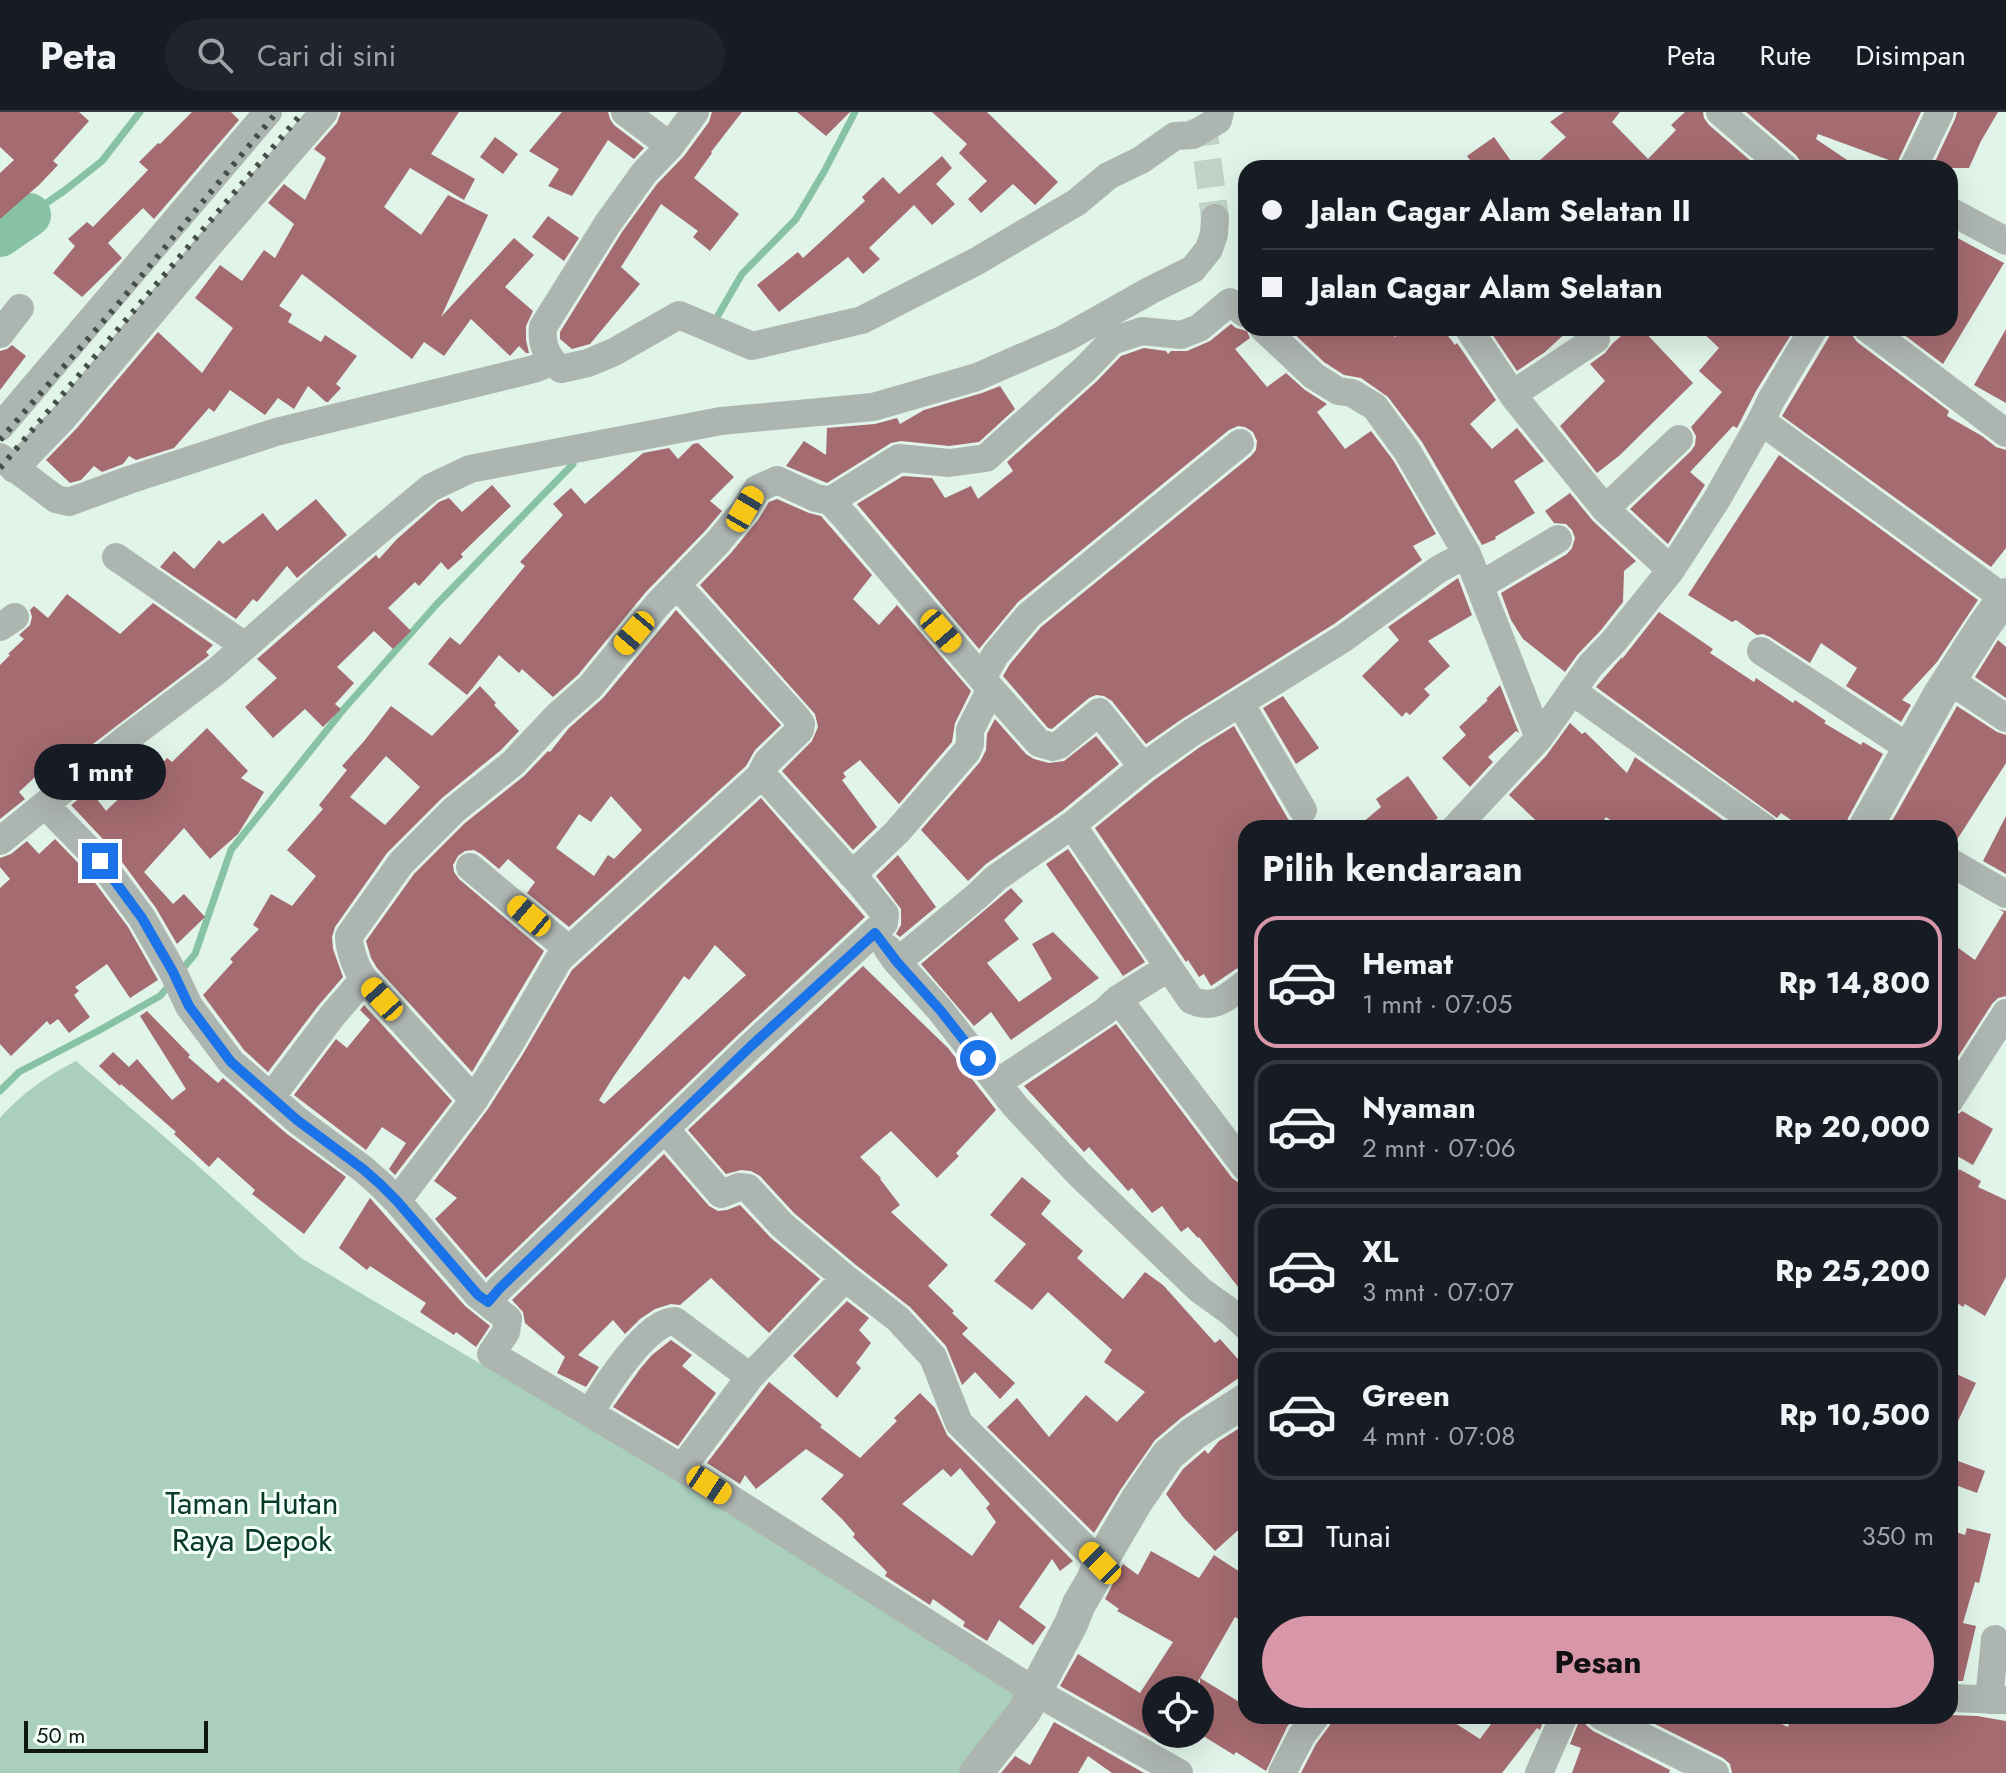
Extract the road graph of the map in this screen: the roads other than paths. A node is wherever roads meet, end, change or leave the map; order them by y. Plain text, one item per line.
1 (268, 112) edge
2 (324, 112) edge
3 (625, 112) edge
4 (695, 112) edge
5 (1720, 112) edge
6 (1940, 112) edge
7 (1208, 114) edge
8 (670, 146) junction
9 (1776, 160) edge
10 (1917, 160) edge
11 (1958, 215) edge
12 (1215, 218) tunnel mouth
13 (2006, 241) edge
14 (20, 308) dead end
15 (1238, 308) edge
16 (0, 334) edge
17 (1272, 336) edge
18 (1473, 336) edge
19 (1809, 336) edge
20 (1878, 336) edge
21 (1596, 339) dead end
22 (551, 362) junction
23 (1513, 394) junction
24 (1761, 421) junction
25 (0, 427) edge
26 (2006, 433) edge
27 (1679, 439) dead end
28 (1240, 443) dead end
29 (7, 463) edge
30 (830, 501) junction
31 (1605, 509) junction
32 (1558, 539) dead end
33 (1467, 554) junction
34 (116, 557) dead end
35 (1671, 570) junction
36 (677, 585) junction
37 (1481, 585) junction
38 (2005, 597) edge
39 (245, 646) junction
40 (1761, 651) dead end
41 (1949, 680) junction
42 (987, 684) junction
43 (1572, 691) junction
44 (1240, 703) junction
45 (2006, 718) edge
46 (1539, 738) junction
47 (1909, 748) junction
48 (1143, 767) junction
49 (760, 776) junction
50 (45, 805) junction
51 (1303, 810) dead end
52 (1462, 820) edge
53 (1753, 820) edge
54 (1877, 820) edge
55 (1072, 825) junction
56 (0, 841) edge
57 (470, 867) dead end
58 (1958, 867) edge
59 (852, 875) junction
60 (2006, 894) edge
61 (875, 933) junction
62 (568, 949) junction
63 (897, 962) junction
64 (1168, 968) junction
65 (364, 979) junction
66 (1238, 989) edge
67 (1118, 999) junction
68 (2006, 1013) edge
69 (997, 1083) junction
70 (1958, 1088) edge
71 (271, 1097) junction
72 (474, 1100) junction
73 (665, 1129) junction
74 (1238, 1157) edge
75 (397, 1201) junction
76 (845, 1278) junction
77 (488, 1302) junction
78 (1238, 1319) edge
79 (750, 1377) junction
80 (1238, 1405) edge
81 (590, 1413) junction
82 (682, 1468) junction
83 (1100, 1563) junction
84 (1995, 1639) dead end
85 (1036, 1692) junction
86 (1958, 1698) edge
87 (1998, 1700) edge
88 (1310, 1724) edge
89 (1560, 1724) edge
90 (1617, 1724) edge
91 (976, 1773) edge
92 (1179, 1773) edge
93 (1282, 1773) edge
94 (1539, 1773) edge
95 (1715, 1773) edge

1 - 25 street
2 - 29 street
3 - 8 street
4 - 8 street
5 - 9 street
6 - 10 street
7 - 22 street
8 - 22 street
11 - 13 street
12 - 39 street
14 - 16 street
15 - 30 street
17 - 33 street
18 - 23 street
19 - 24 street
20 - 26 street
21 - 23 street
22 - 29 street
23 - 31 street
24 - 35 street
24 - 38 street
27 - 31 street
28 - 42 street
30 - 36 street
30 - 42 street
31 - 35 street
32 - 37 street
33 - 37 street
33 - 44 street
34 - 39 street
35 - 43 street
36 - 49 street
36 - 65 street
37 - 46 street
38 - 41 street
39 - 50 street
40 - 47 street
41 - 45 street
41 - 47 street
42 - 48 street
42 - 59 street
43 - 46 street
43 - 53 street
44 - 48 street
44 - 51 street
46 - 52 street
47 - 54 street
48 - 55 street
49 - 59 street
49 - 62 street
50 - 56 street
50 - 71 street
55 - 63 street
55 - 64 street
57 - 62 street
58 - 60 street
59 - 61 street
61 - 63 street
61 - 73 street
62 - 72 street
63 - 69 street
64 - 66 street
64 - 67 street
65 - 71 street
65 - 72 street
67 - 69 street
67 - 74 street
68 - 70 street
69 - 78 street
71 - 75 street
72 - 75 street
73 - 76 street
73 - 77 street
75 - 77 street
76 - 79 street
76 - 83 street
77 - 81 street
79 - 81 street
79 - 82 street
80 - 83 street
81 - 82 street
82 - 85 street
83 - 85 street
84 - 87 street
85 - 91 street
85 - 92 street
86 - 87 street
88 - 93 street
89 - 94 street
90 - 95 street

